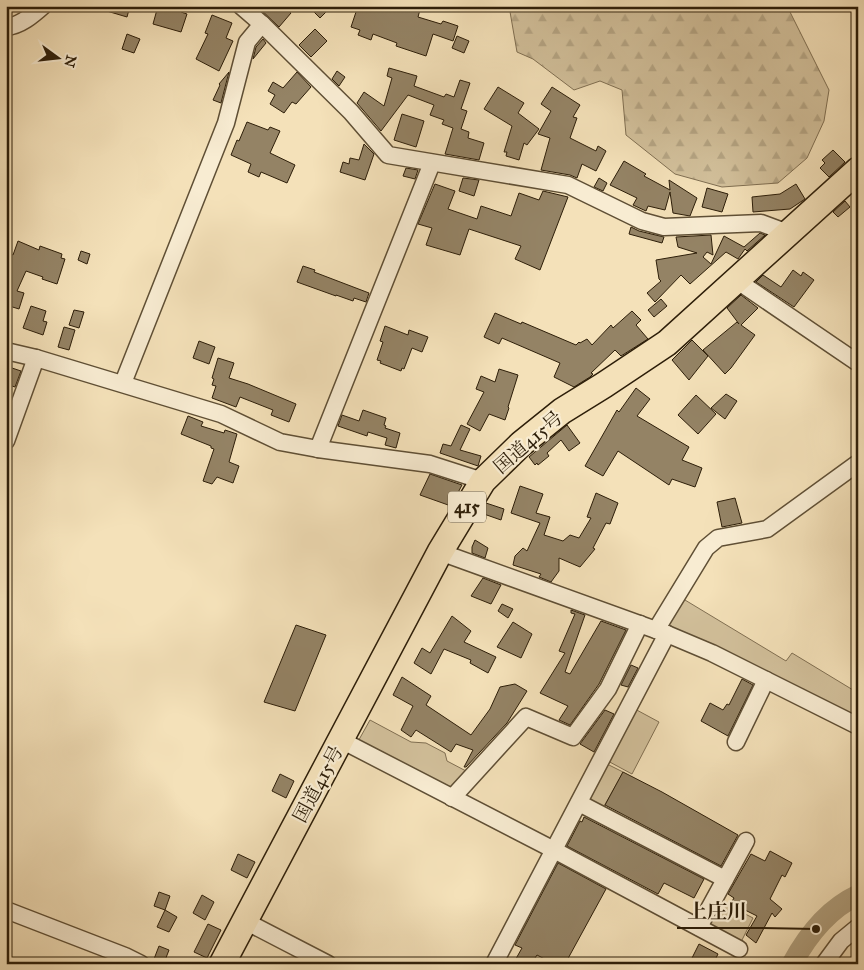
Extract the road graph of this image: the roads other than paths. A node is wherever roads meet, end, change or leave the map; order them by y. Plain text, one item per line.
1 (42, 6) edge
2 (241, 6) edge
3 (262, 24) junction
4 (6, 27) edge
5 (432, 163) junction
6 (855, 177) edge
7 (788, 233) junction
8 (736, 280) junction
9 (6, 351) edge
10 (36, 358) junction
11 (858, 363) edge
12 (123, 383) junction
13 (6, 441) edge
14 (318, 449) junction
15 (858, 463) edge
16 (483, 481) junction
17 (440, 552) junction
18 (640, 624) junction
19 (662, 632) junction
20 (766, 680) junction
21 (608, 688) junction
22 (633, 700) junction
23 (858, 726) edge
24 (341, 740) junction
25 (736, 742) dead end
26 (452, 798) junction
27 (579, 803) junction
28 (746, 841) dead end
29 (554, 850) junction
30 (725, 879) junction
31 (6, 910) edge
32 (244, 921) junction
33 (699, 927) junction
34 (858, 927) edge
35 (740, 949) dead end
36 (141, 964) edge
37 (222, 964) edge
38 (328, 964) edge
39 (494, 964) edge
40 (824, 964) edge

1 - 4 street
2 - 3 street
3 - 5 street
3 - 12 street
5 - 7 street
5 - 14 street
6 - 7 highway, 国道415号 / 415
7 - 8 highway, 国道415号 / 415
8 - 11 street
8 - 16 highway, 国道415号 / 415
9 - 10 street
10 - 12 street
10 - 13 street
12 - 14 street
14 - 16 street
15 - 19 street
16 - 17 highway, 国道415号 / 415
17 - 18 street
17 - 24 highway, 国道415号 / 415
18 - 19 street
18 - 21 street
19 - 20 street
19 - 22 street
20 - 23 street
20 - 25 street
21 - 22 street
21 - 26 street
22 - 27 street
24 - 26 street
24 - 32 highway, 国道415号 / 415
26 - 29 street
27 - 29 street
27 - 30 street
28 - 30 street
29 - 33 street
29 - 39 street
30 - 33 street
31 - 36 street
32 - 37 highway, 国道415号 / 415
32 - 38 street
33 - 35 street
34 - 40 street

